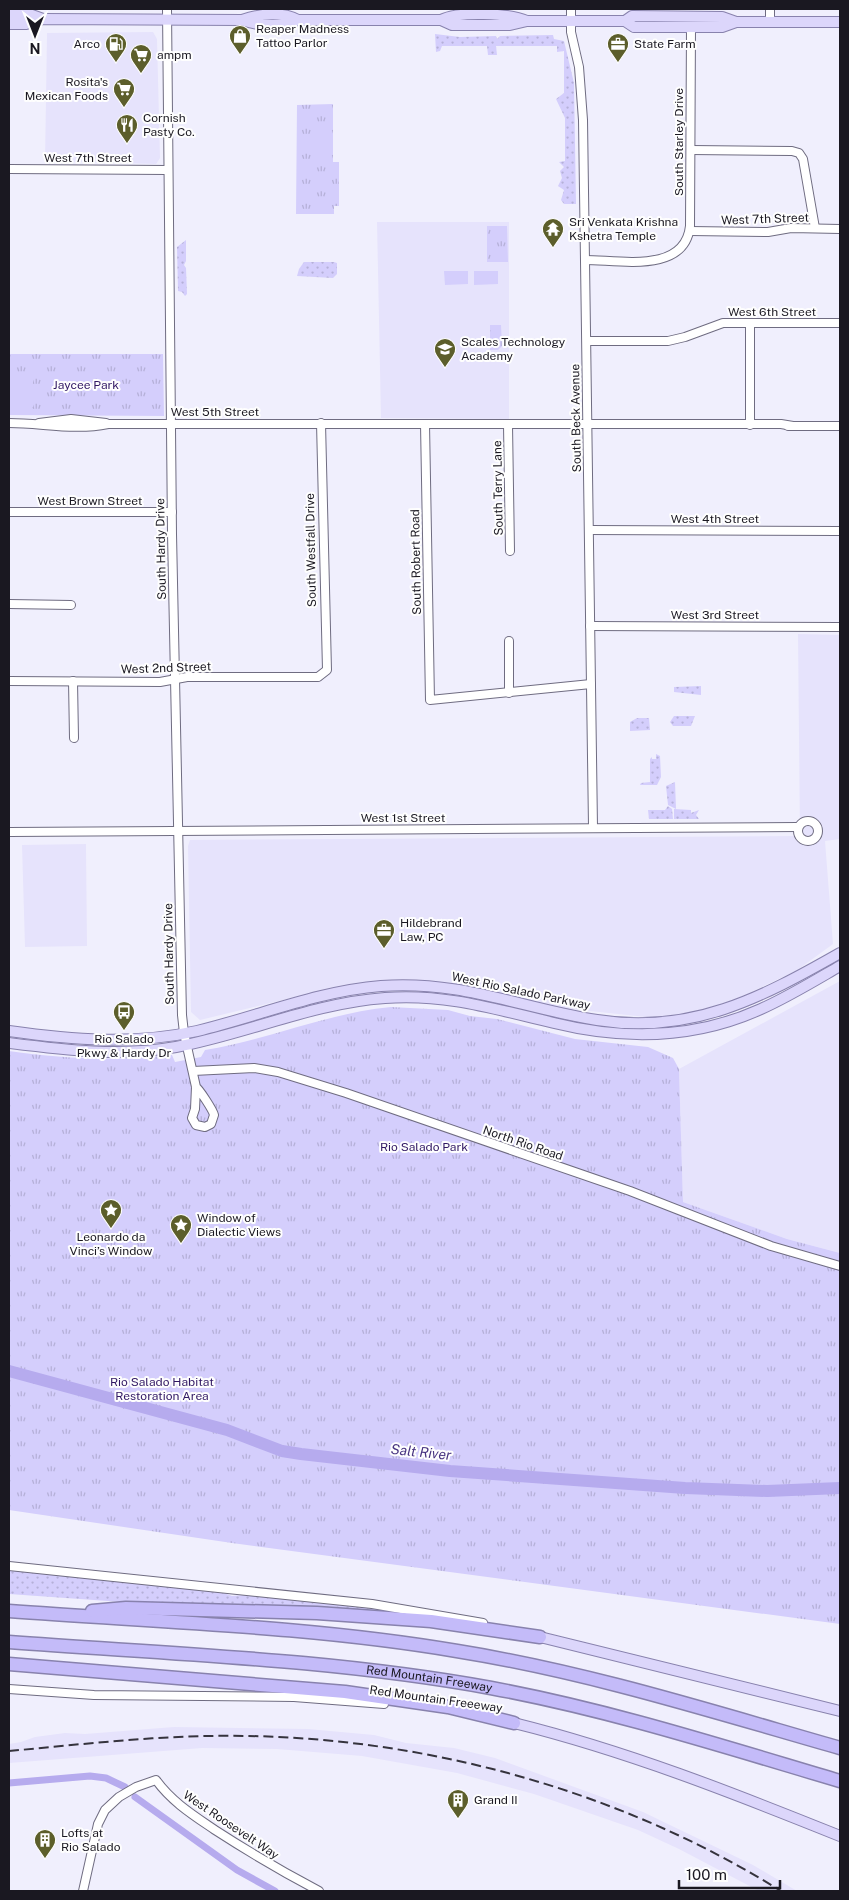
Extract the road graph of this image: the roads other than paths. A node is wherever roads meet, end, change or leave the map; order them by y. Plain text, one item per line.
1 (571, 9) edge
2 (770, 9) edge
3 (9, 14) edge
4 (167, 14) edge
5 (43, 19) junction
6 (571, 21) junction
7 (625, 21) junction
8 (770, 21) junction
9 (736, 22) junction
10 (840, 22) edge
11 (9, 24) edge
12 (690, 27) junction
13 (691, 150) junction
14 (9, 169) edge
15 (168, 170) junction
16 (815, 228) junction
17 (840, 228) edge
18 (690, 231) junction
19 (585, 260) junction
20 (750, 323) junction
21 (840, 323) edge
22 (587, 341) junction
23 (9, 423) edge
24 (172, 424) junction
25 (321, 424) junction
26 (425, 424) junction
27 (508, 425) junction
28 (588, 425) junction
29 (750, 425) junction
30 (840, 426) edge
31 (9, 512) edge
32 (172, 512) junction
33 (589, 530) junction
34 (840, 531) edge
35 (510, 551) dead end
36 (9, 604) edge
37 (71, 605) dead end
38 (590, 626) junction
39 (840, 627) edge
40 (509, 641) dead end
41 (323, 674) joint
42 (175, 679) junction
43 (9, 681) edge
44 (73, 681) junction
45 (591, 684) junction
46 (509, 693) junction
47 (74, 738) dead end
48 (593, 827) junction
49 (798, 827) dead end
50 (178, 831) junction
51 (9, 832) edge
52 (840, 953) edge
53 (840, 966) edge
54 (479, 992) junction
55 (476, 1004) junction
56 (9, 1031) edge
57 (184, 1033) junction
58 (9, 1043) edge
59 (186, 1045) junction
60 (192, 1071) junction
61 (196, 1087) junction
62 (208, 1106) junction
63 (195, 1109) junction
64 (840, 1266) edge
65 (9, 1566) edge
66 (9, 1611) edge
67 (51, 1614) junction
68 (540, 1637) junction
69 (9, 1642) edge
70 (9, 1664) edge
71 (9, 1690) edge
72 (840, 1711) edge
73 (514, 1723) junction
74 (840, 1748) edge
75 (840, 1781) edge
76 (840, 1836) edge
77 (83, 1891) edge
78 (318, 1891) edge

1 - 6 street, South Beck Avenue
2 - 8 street
3 - 5 main road
4 - 5 main road
4 - 6 main road
4 - 15 street, South Hardy Drive
5 - 11 main road
6 - 7 main road
6 - 19 street, South Beck Avenue
7 - 9 main road
7 - 12 main road
8 - 9 main road
8 - 10 main road
9 - 12 main road
12 - 13 street, South Starley Drive
13 - 16 street
13 - 18 street, South Starley Drive
14 - 15 street, West 7th Street
15 - 24 street, South Hardy Drive
16 - 17 street, West 7th Street
16 - 18 street, West 7th Street
18 - 19 street, South Starley Drive
19 - 22 street, South Beck Avenue
20 - 21 street, West 6th Street
20 - 22 street, West 6th Street
20 - 29 street
22 - 28 street, South Beck Avenue
23 - 24 street, West 5th Street
24 - 25 street, West 5th Street
24 - 32 street, South Hardy Drive
25 - 26 street, West 5th Street
25 - 41 street, South Westfall Drive
26 - 27 street, West 5th Street
26 - 46 street, South Robert Road
27 - 28 street, West 5th Street
27 - 35 street, South Terry Lane
28 - 29 street, West 5th Street
28 - 33 street, South Beck Avenue
29 - 30 street, West 5th Street
31 - 32 street, West Brown Street
32 - 42 street, South Hardy Drive
33 - 34 street, West 4th Street
33 - 38 street, South Beck Avenue
36 - 37 street
38 - 39 street, West 3rd Street
38 - 45 street, South Beck Avenue
40 - 46 street
41 - 42 street, West 2nd Street
42 - 44 street, West 2nd Street
42 - 50 street, South Hardy Drive
43 - 44 street, West 2nd Street
44 - 47 street
45 - 46 street
45 - 48 street, South Beck Avenue
48 - 49 street, West 1st Street
48 - 50 street, West 1st Street
50 - 51 street, West 1st Street
50 - 57 street, South Hardy Drive
52 - 54 main road, West Rio Salado Parkway
53 - 55 main road, West Rio Salado Parkway
54 - 55 main road
54 - 57 main road, West Rio Salado Parkway
55 - 59 main road, West Rio Salado Parkway
56 - 57 main road, West Rio Salado Parkway
57 - 59 street, South Hardy Drive
58 - 59 main road, West Rio Salado Parkway
59 - 60 street, South Hardy Drive
60 - 61 street, South Hardy Drive
60 - 64 street, North Rio Road
61 - 62 street, South Hardy Drive
61 - 63 street, South Hardy Drive
62 - 63 street
62 - 63 street, South Hardy Drive
65 - 68 street
66 - 67 highway
67 - 68 highway
67 - 74 highway
68 - 72 main road
69 - 75 highway, Red Mountain Freeway
70 - 73 highway
71 - 73 street, Red Mountain Freeeway
73 - 76 main road, Red Mountain Freeeway
77 - 78 street, West Roosevelt Way

